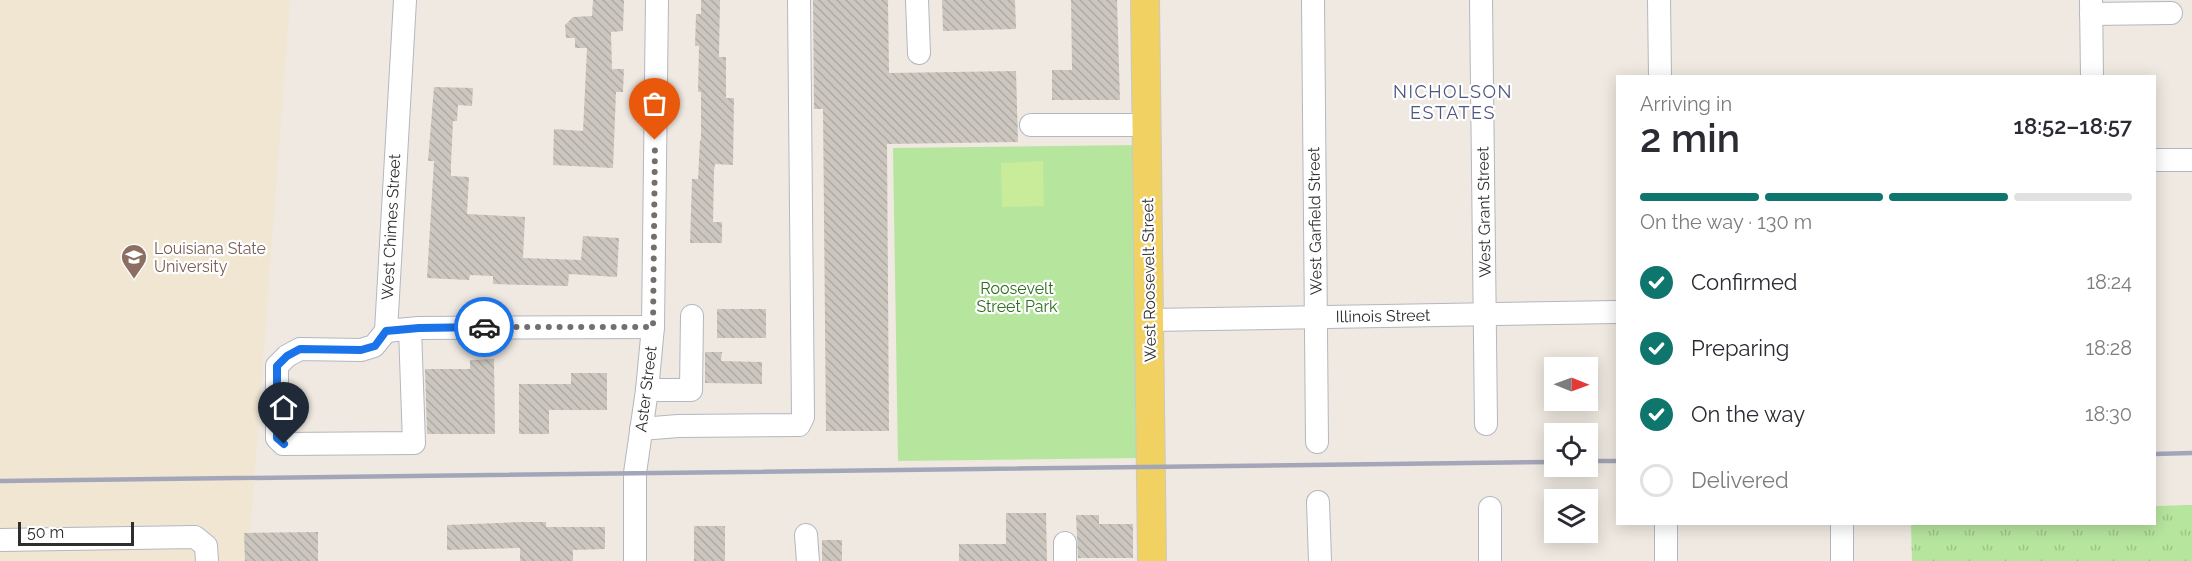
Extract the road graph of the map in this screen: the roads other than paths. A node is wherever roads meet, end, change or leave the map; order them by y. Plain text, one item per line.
1 (405, 0) edge
2 (657, 0) edge
3 (799, 0) edge
4 (917, 0) edge
5 (1145, 0) edge
6 (1313, 0) edge
7 (1481, 0) edge
8 (1659, 0) edge
9 (2091, 7) edge
10 (2171, 13) dead end
11 (919, 53) dead end
12 (1660, 75) edge
13 (2092, 75) edge
14 (1031, 125) dead end
15 (1147, 125) junction
16 (2156, 160) edge
17 (2192, 160) edge
18 (1616, 312) edge
19 (1486, 315) junction
20 (692, 316) dead end
21 (1316, 316) junction
22 (1150, 320) junction
23 (653, 327) junction
24 (410, 329) junction
25 (386, 331) junction
26 (647, 390) junction
27 (1486, 424) dead end
28 (641, 429) junction
29 (1317, 442) dead end
30 (1318, 502) dead end
31 (1490, 508) dead end
32 (1666, 525) edge
33 (1842, 525) edge
34 (806, 535) dead end
35 (0, 540) edge
36 (207, 561) edge
37 (635, 561) edge
38 (808, 561) edge
39 (1152, 561) edge
40 (1320, 561) edge
41 (1490, 561) edge
42 (1666, 561) edge
43 (1842, 561) edge

1 - 25 street, West Chimes Street
2 - 23 street, Aster Street
3 - 28 street
4 - 11 street
5 - 15 main road, West Roosevelt Street
6 - 21 street, West Garfield Street
7 - 19 street, West Grant Street
8 - 12 street
9 - 10 street
9 - 13 street
14 - 15 street
15 - 22 main road, West Roosevelt Street
16 - 17 street
18 - 19 street, Illinois Street
19 - 21 street, Illinois Street
19 - 27 street, West Grant Street
20 - 26 street
21 - 22 street, Illinois Street
21 - 29 street, West Garfield Street
22 - 39 main road, West Roosevelt Street
23 - 24 street
23 - 26 street, Aster Street
24 - 25 street
24 - 25 street
26 - 28 street, Aster Street
28 - 37 street, Aster Street
30 - 40 street
31 - 41 street
32 - 42 street
33 - 43 street
34 - 38 street
35 - 36 street

